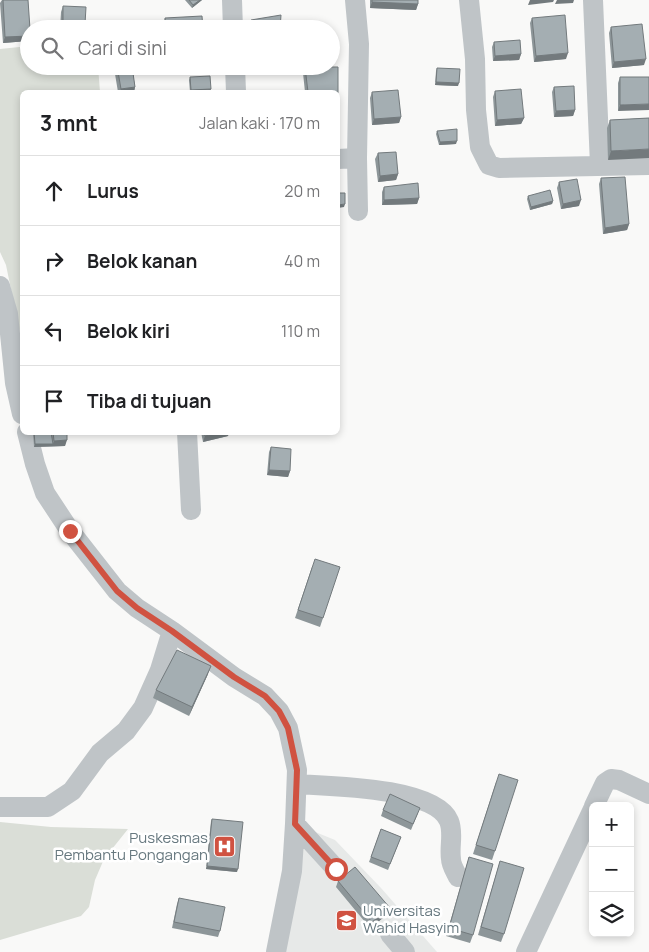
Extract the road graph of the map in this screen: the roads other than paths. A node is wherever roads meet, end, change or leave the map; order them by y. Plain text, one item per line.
1 (232, 0) edge
2 (354, 0) edge
3 (469, 0) edge
4 (593, 0) edge
5 (233, 20) edge
6 (235, 75) edge
7 (236, 90) edge
8 (347, 159) edge
9 (600, 165) junction
10 (649, 166) edge
11 (358, 211) dead end
12 (0, 286) edge
13 (19, 383) edge
14 (28, 435) edge
15 (187, 435) edge
16 (191, 510) dead end
17 (172, 631) junction
18 (297, 784) junction
19 (649, 794) edge
20 (596, 802) edge
21 (0, 807) edge
22 (589, 818) edge
23 (295, 824) junction
24 (336, 869) dead end
25 (458, 877) dead end
26 (390, 934) dead end
27 (276, 952) edge
28 (405, 952) edge
29 (526, 952) edge

1 - 5 street
2 - 8 street
3 - 9 street
4 - 9 street
6 - 7 street
8 - 11 street
9 - 10 street
12 - 13 street
14 - 17 street
15 - 16 street
17 - 18 street
17 - 21 street
18 - 23 street
18 - 25 street
19 - 20 street
22 - 29 street
23 - 24 street
23 - 27 street
26 - 28 street

